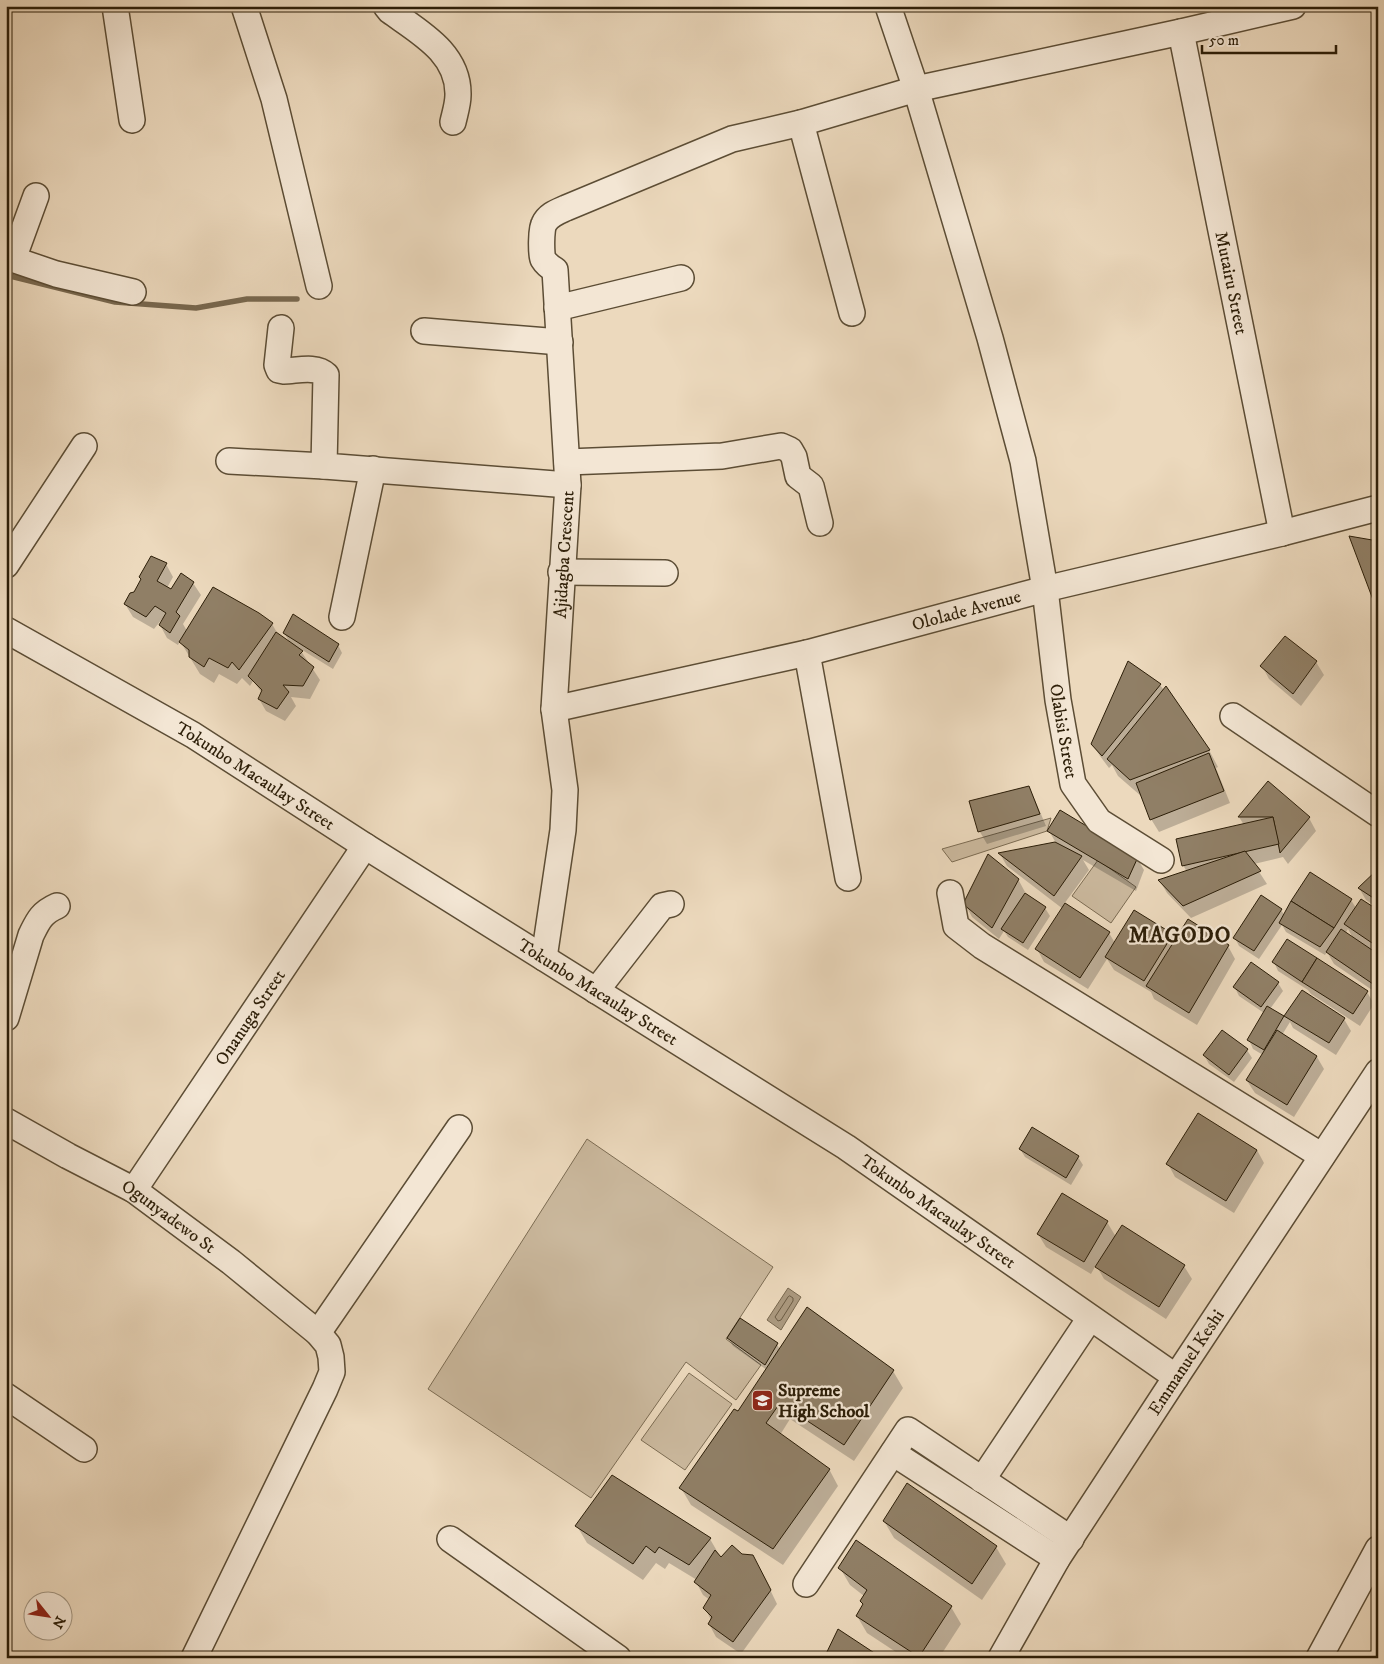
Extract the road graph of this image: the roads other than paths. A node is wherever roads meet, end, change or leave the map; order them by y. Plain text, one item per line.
1 (115, 6) edge
2 (244, 6) edge
3 (386, 6) edge
4 (888, 6) edge
5 (1293, 6) edge
6 (1181, 32) junction
7 (916, 89) junction
8 (132, 120) dead end
9 (454, 122) dead end
10 (802, 123) junction
11 (36, 196) dead end
12 (10, 258) edge
13 (681, 278) dead end
14 (319, 286) dead end
15 (133, 292) dead end
16 (557, 308) junction
17 (852, 313) dead end
18 (281, 328) dead end
19 (424, 331) dead end
20 (560, 342) junction
21 (84, 446) dead end
22 (229, 461) dead end
23 (324, 466) junction
24 (373, 469) junction
25 (567, 474) junction
26 (1378, 508) edge
27 (820, 523) dead end
28 (1282, 533) junction
29 (6, 564) edge
30 (561, 572) junction
31 (665, 573) dead end
32 (1045, 589) junction
33 (342, 617) dead end
34 (6, 630) edge
35 (807, 653) junction
36 (554, 709) junction
37 (1232, 716) dead end
38 (1378, 814) edge
39 (365, 846) junction
40 (1161, 860) dead end
41 (848, 878) dead end
42 (950, 893) dead end
43 (671, 904) dead end
44 (57, 906) dead end
45 (544, 958) junction
46 (596, 991) junction
47 (7, 1015) edge
48 (1378, 1072) edge
49 (6, 1121) edge
50 (459, 1128) dead end
51 (1322, 1156) junction
52 (134, 1190) junction
53 (1090, 1318) junction
54 (318, 1333) junction
55 (1176, 1377) junction
56 (6, 1396) edge
57 (84, 1449) dead end
58 (893, 1453) junction
59 (982, 1480) junction
60 (450, 1538) dead end
61 (1064, 1549) junction
62 (1377, 1552) edge
63 (806, 1584) dead end
64 (194, 1658) edge
65 (618, 1658) edge
66 (1001, 1658) edge
67 (1319, 1658) edge

1 - 8 street
2 - 14 street
3 - 9 street
4 - 7 street, Olabisi Street
5 - 6 street
6 - 7 street
6 - 28 street, Mutairu Street
7 - 10 street
7 - 32 street, Olabisi Street
10 - 16 street, Ajidagba Crescent
10 - 17 street
11 - 12 street
12 - 15 street
13 - 16 street
16 - 20 street, Ajidagba Crescent
18 - 23 street
19 - 20 street
20 - 25 street, Ajidagba Crescent
21 - 29 street
22 - 23 street
23 - 24 street
24 - 25 street
24 - 33 street
25 - 27 street
25 - 30 street, Ajidagba Crescent
26 - 28 street, Ololade Avenue
28 - 32 street, Ololade Avenue
30 - 31 street
30 - 36 street, Ajidagba Crescent
32 - 35 street, Ololade Avenue
32 - 40 street, Olabisi Street
34 - 39 street, Tokunbo Macaulay Street
35 - 36 street, Ololade Avenue
35 - 41 street
36 - 45 street, Ajidagba Crescent
37 - 38 street
39 - 45 street, Tokunbo Macaulay Street
39 - 52 street, Onanuga Street
42 - 51 street
43 - 46 street
44 - 47 street
45 - 46 street, Tokunbo Macaulay Street
46 - 53 street, Tokunbo Macaulay Street
48 - 51 street, Emmanuel Keshi
49 - 52 street, Ogunyadewo St
50 - 54 street
51 - 55 street, Emmanuel Keshi
52 - 54 street, Ogunyadewo St
53 - 55 street, Tokunbo Macaulay Street
53 - 59 street
54 - 64 street
55 - 61 street, Emmanuel Keshi
56 - 57 street
58 - 59 street
58 - 61 street
58 - 63 street
59 - 61 street
60 - 65 street
61 - 66 street, Emmanuel Keshi
62 - 67 street

